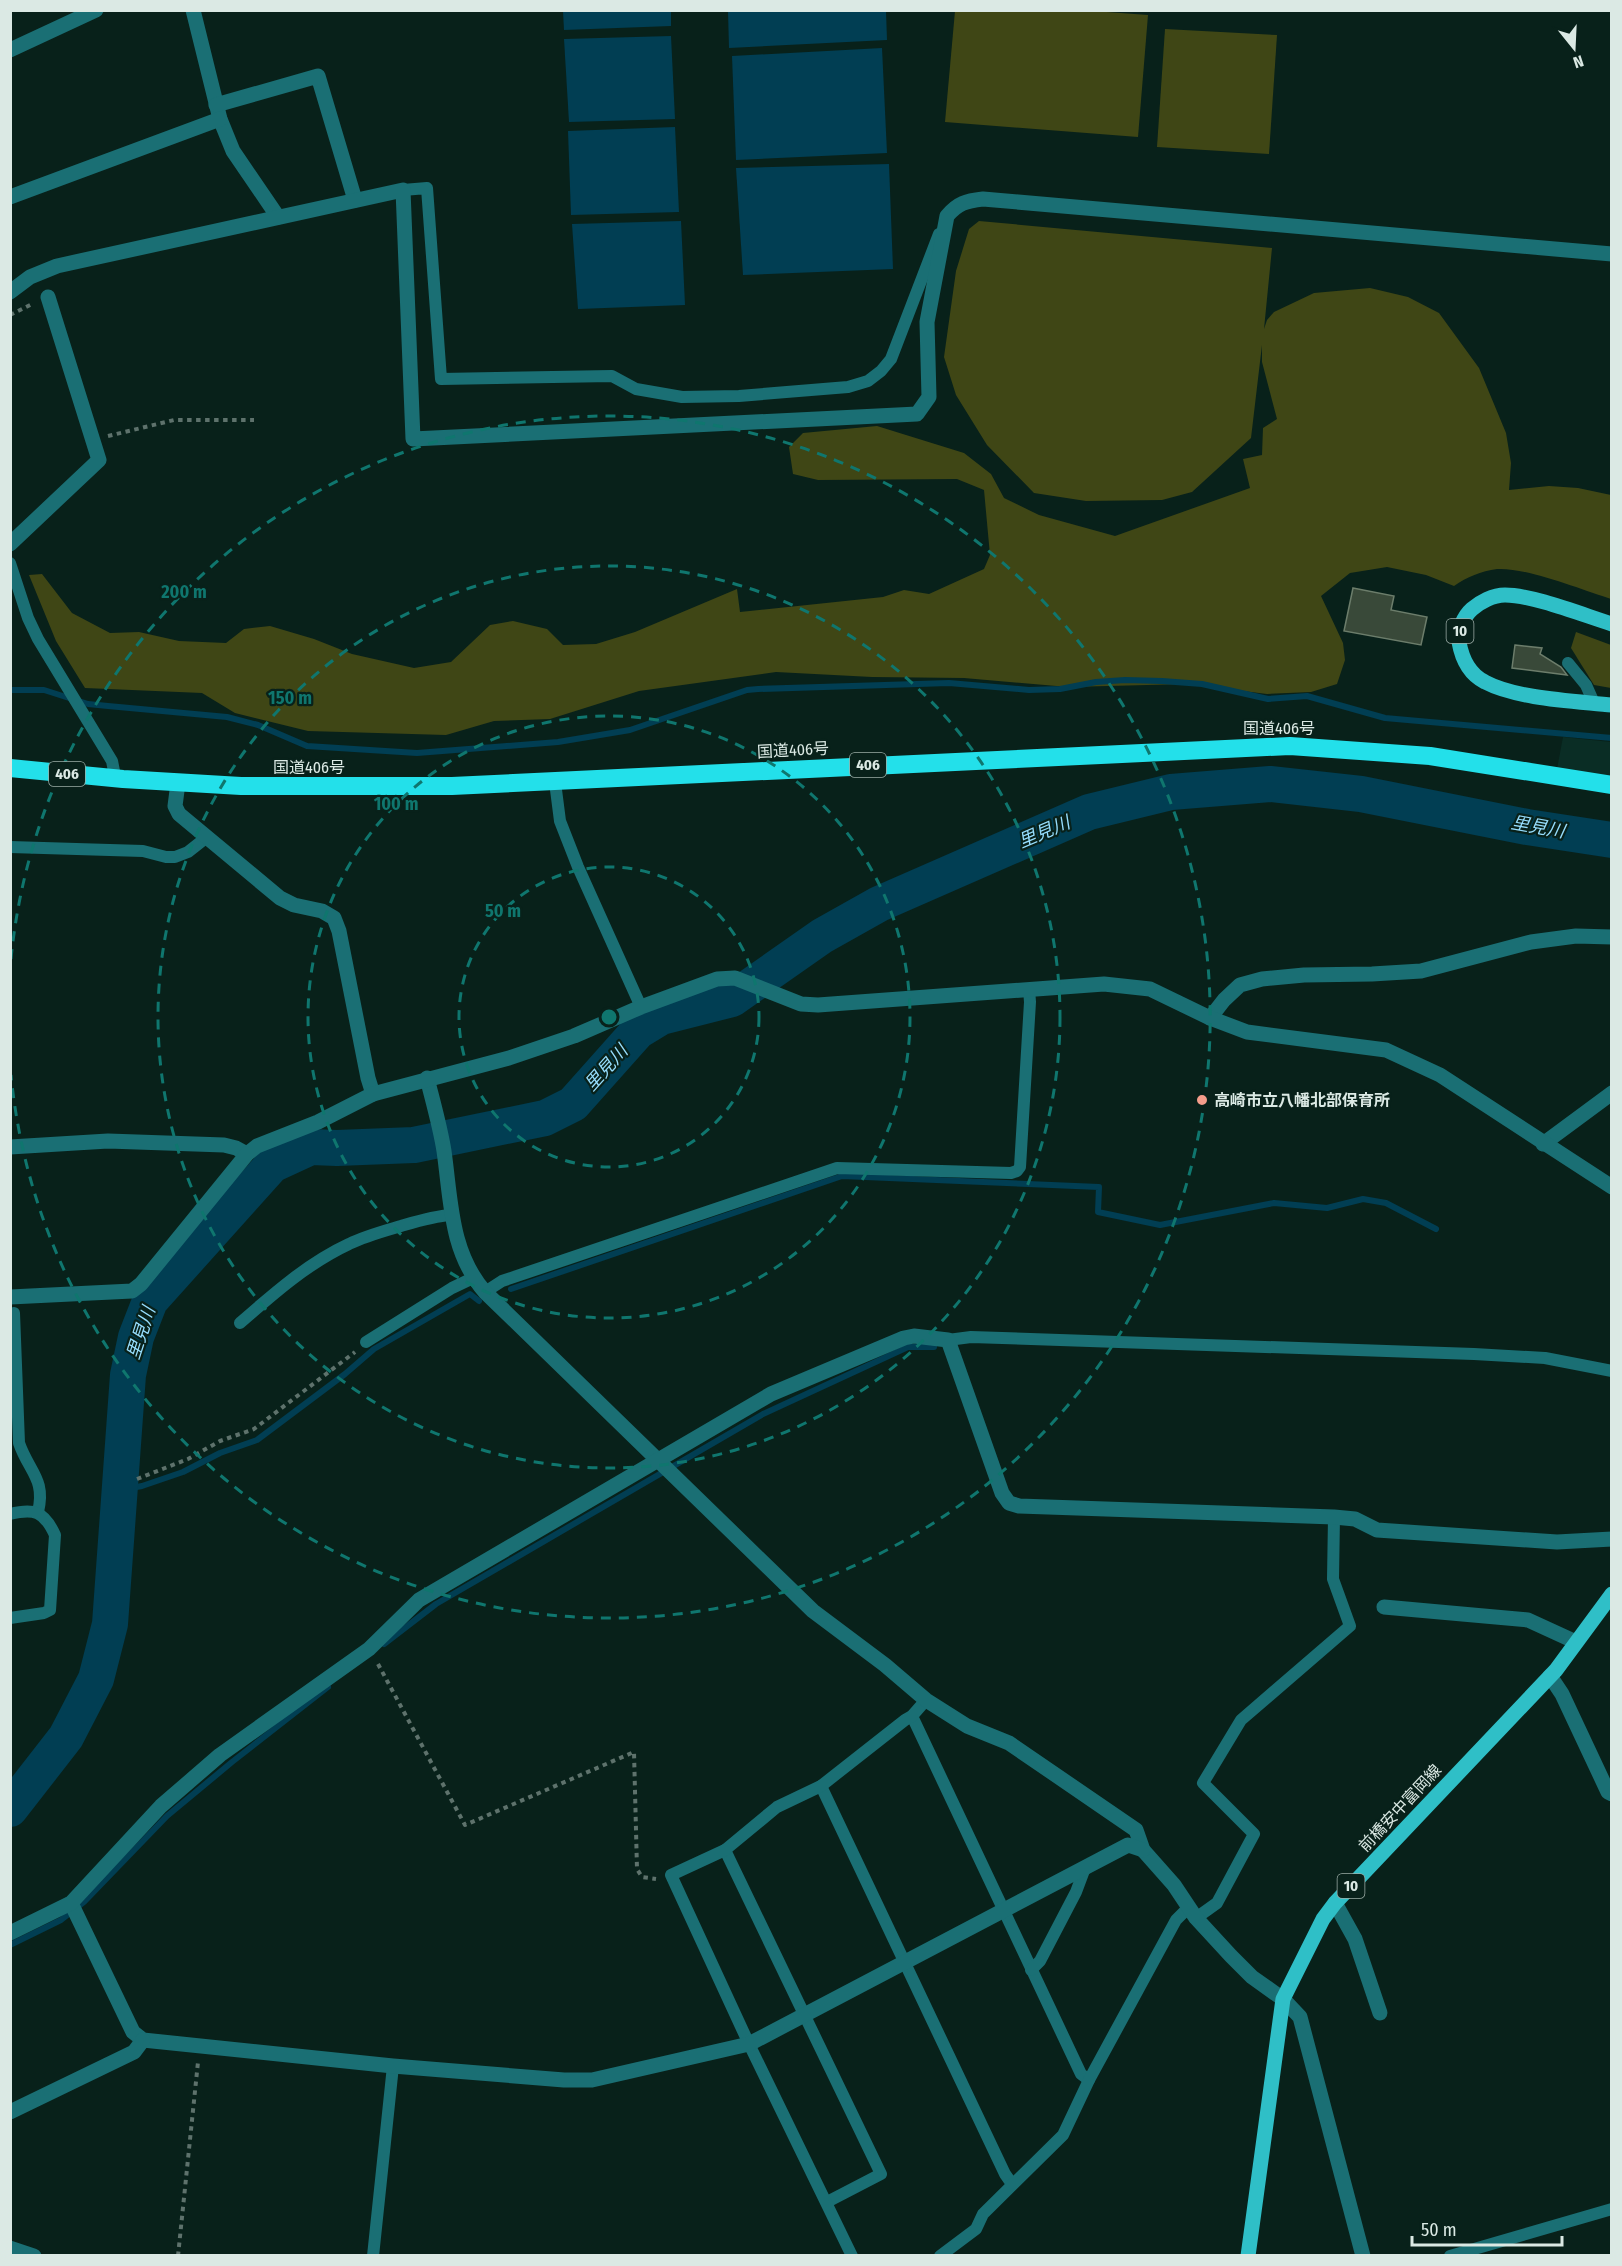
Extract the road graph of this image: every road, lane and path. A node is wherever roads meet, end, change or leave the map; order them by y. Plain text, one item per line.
1 (96, 10) edge
2 (194, 10) edge
3 (10, 50) edge
4 (218, 112) junction
5 (403, 189) junction
6 (10, 197) edge
7 (354, 200) junction
8 (947, 216) junction
9 (278, 217) junction
10 (1611, 254) edge
11 (10, 291) edge
12 (48, 297) joint
13 (10, 315) edge
14 (254, 420) dead end
15 (92, 440) junction
16 (10, 544) edge
17 (10, 563) edge
18 (1611, 624) edge
19 (1568, 663) dead end
20 (1594, 703) junction
21 (1611, 705) edge
22 (10, 768) edge
23 (113, 778) junction
24 (555, 782) junction
25 (178, 783) junction
26 (1611, 785) edge
27 (207, 837) junction
28 (10, 847) edge
29 (1611, 937) edge
30 (1029, 989) junction
31 (641, 1007) junction
32 (1210, 1018) junction
33 (427, 1078) junction
34 (373, 1094) junction
35 (1611, 1094) edge
36 (1543, 1143) junction
37 (10, 1147) edge
38 (247, 1154) junction
39 (1611, 1187) edge
40 (451, 1215) junction
41 (473, 1278) junction
42 (485, 1292) junction
43 (10, 1297) edge
44 (14, 1312) dead end
45 (240, 1323) dead end
46 (948, 1340) junction
47 (366, 1342) joint
48 (1611, 1371) edge
49 (656, 1460) junction
50 (137, 1479) dead end
51 (38, 1512) junction
52 (10, 1514) edge
53 (1334, 1517) junction
54 (1611, 1539) edge
55 (1611, 1594) edge
56 (1384, 1607) dead end
57 (10, 1618) edge
58 (1576, 1642) junction
59 (369, 1649) junction
60 (1550, 1676) junction
61 (926, 1700) junction
62 (912, 1716) junction
63 (821, 1786) junction
64 (1611, 1794) edge
65 (725, 1850) junction
66 (1143, 1850) junction
67 (1085, 1868) junction
68 (671, 1875) junction
69 (71, 1903) junction
70 (1335, 1903) junction
71 (1004, 1910) junction
72 (1193, 1912) junction
73 (10, 1933) edge
74 (904, 1962) junction
75 (1031, 1970) junction
76 (1283, 2000) junction
77 (1380, 2013) dead end
78 (804, 2015) junction
79 (143, 2040) junction
80 (749, 2044) junction
81 (200, 2047) junction
82 (393, 2066) junction
83 (1089, 2080) junction
84 (10, 2112) edge
85 (1012, 2184) junction
86 (827, 2202) junction
87 (1611, 2209) edge
88 (10, 2248) edge
89 (34, 2256) edge
90 (178, 2256) edge
91 (373, 2256) edge
92 (852, 2256) edge
93 (940, 2256) edge
94 (1248, 2256) edge
95 (1363, 2256) edge
96 (1450, 2256) edge

1 - 3 street
2 - 4 street
4 - 6 street
4 - 7 street
4 - 9 street
5 - 7 street
5 - 8 lane
5 - 8 street
7 - 9 street
8 - 10 street
9 - 11 street
12 - 13 path
12 - 15 street
14 - 15 path
15 - 16 street
17 - 23 lane
18 - 20 main road, 10
19 - 20 lane
20 - 21 main road, 10
22 - 23 highway, 国道406号 / 406
23 - 25 highway, 国道406号 / 406
24 - 25 highway, 国道406号 / 406
24 - 26 highway, 国道406号 / 406
24 - 31 lane
25 - 27 street
27 - 28 lane
27 - 34 street
29 - 32 street
30 - 31 street
30 - 32 street
30 - 42 lane
31 - 33 street
32 - 36 street
33 - 34 street
33 - 40 street
34 - 38 street
35 - 36 street
36 - 39 street
37 - 38 street
38 - 43 street
40 - 41 street
40 - 45 lane
41 - 42 street
41 - 47 lane
42 - 49 street
44 - 51 lane
46 - 48 lane
46 - 49 street
46 - 53 street
47 - 50 path
49 - 59 street
49 - 61 street
51 - 52 lane
51 - 57 lane
53 - 54 street
53 - 72 lane
55 - 58 main road, 前橋安中富岡線 / 10
56 - 58 street
58 - 60 main road, 前橋安中富岡線 / 10
59 - 68 path
59 - 69 street
60 - 64 street
60 - 70 main road, 前橋安中富岡線 / 10
61 - 62 lane
61 - 66 street
62 - 63 lane
62 - 71 lane
63 - 65 lane
63 - 74 lane
65 - 68 lane
65 - 78 lane
66 - 67 street
66 - 72 street
67 - 71 street
67 - 75 lane
68 - 80 lane
69 - 73 street
69 - 79 street
70 - 76 main road, 前橋安中富岡線 / 10
70 - 77 street
71 - 74 street
71 - 75 lane
72 - 76 street
72 - 83 lane
74 - 78 street
74 - 85 lane
75 - 83 lane
76 - 94 main road, 前橋安中富岡線 / 10
76 - 95 street
78 - 80 street
78 - 86 lane
79 - 81 street
79 - 84 street
80 - 82 street
80 - 86 lane
81 - 82 street
81 - 90 path
82 - 91 lane
83 - 85 lane
85 - 93 lane
86 - 92 lane
87 - 96 lane
88 - 89 street

